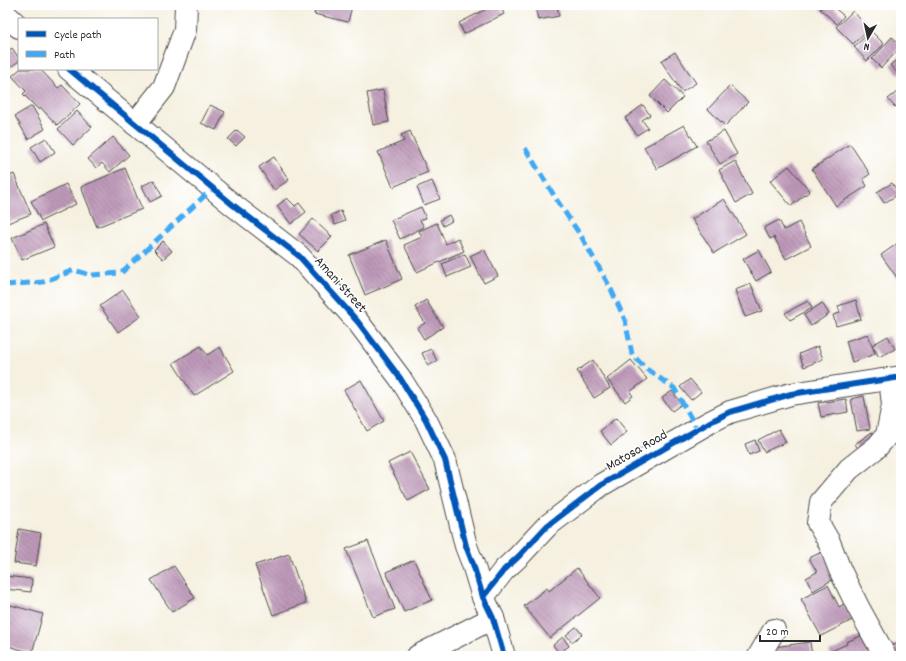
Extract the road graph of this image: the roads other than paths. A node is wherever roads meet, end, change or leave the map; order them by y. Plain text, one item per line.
1 (186, 5) edge
2 (5, 14) edge
3 (18, 26) edge
4 (70, 70) edge
5 (135, 124) junction
6 (895, 378) edge
7 (483, 596) junction
8 (493, 618) junction
9 (774, 630) dead end
10 (418, 656) edge
11 (504, 656) edge
12 (759, 656) edge
13 (885, 656) edge

1 - 5 street
2 - 3 street
4 - 5 street, Amani Street
5 - 7 street, Amani Street
6 - 7 street, Matosa Road
6 - 13 street
7 - 8 street
8 - 10 street
8 - 11 street
9 - 12 street

